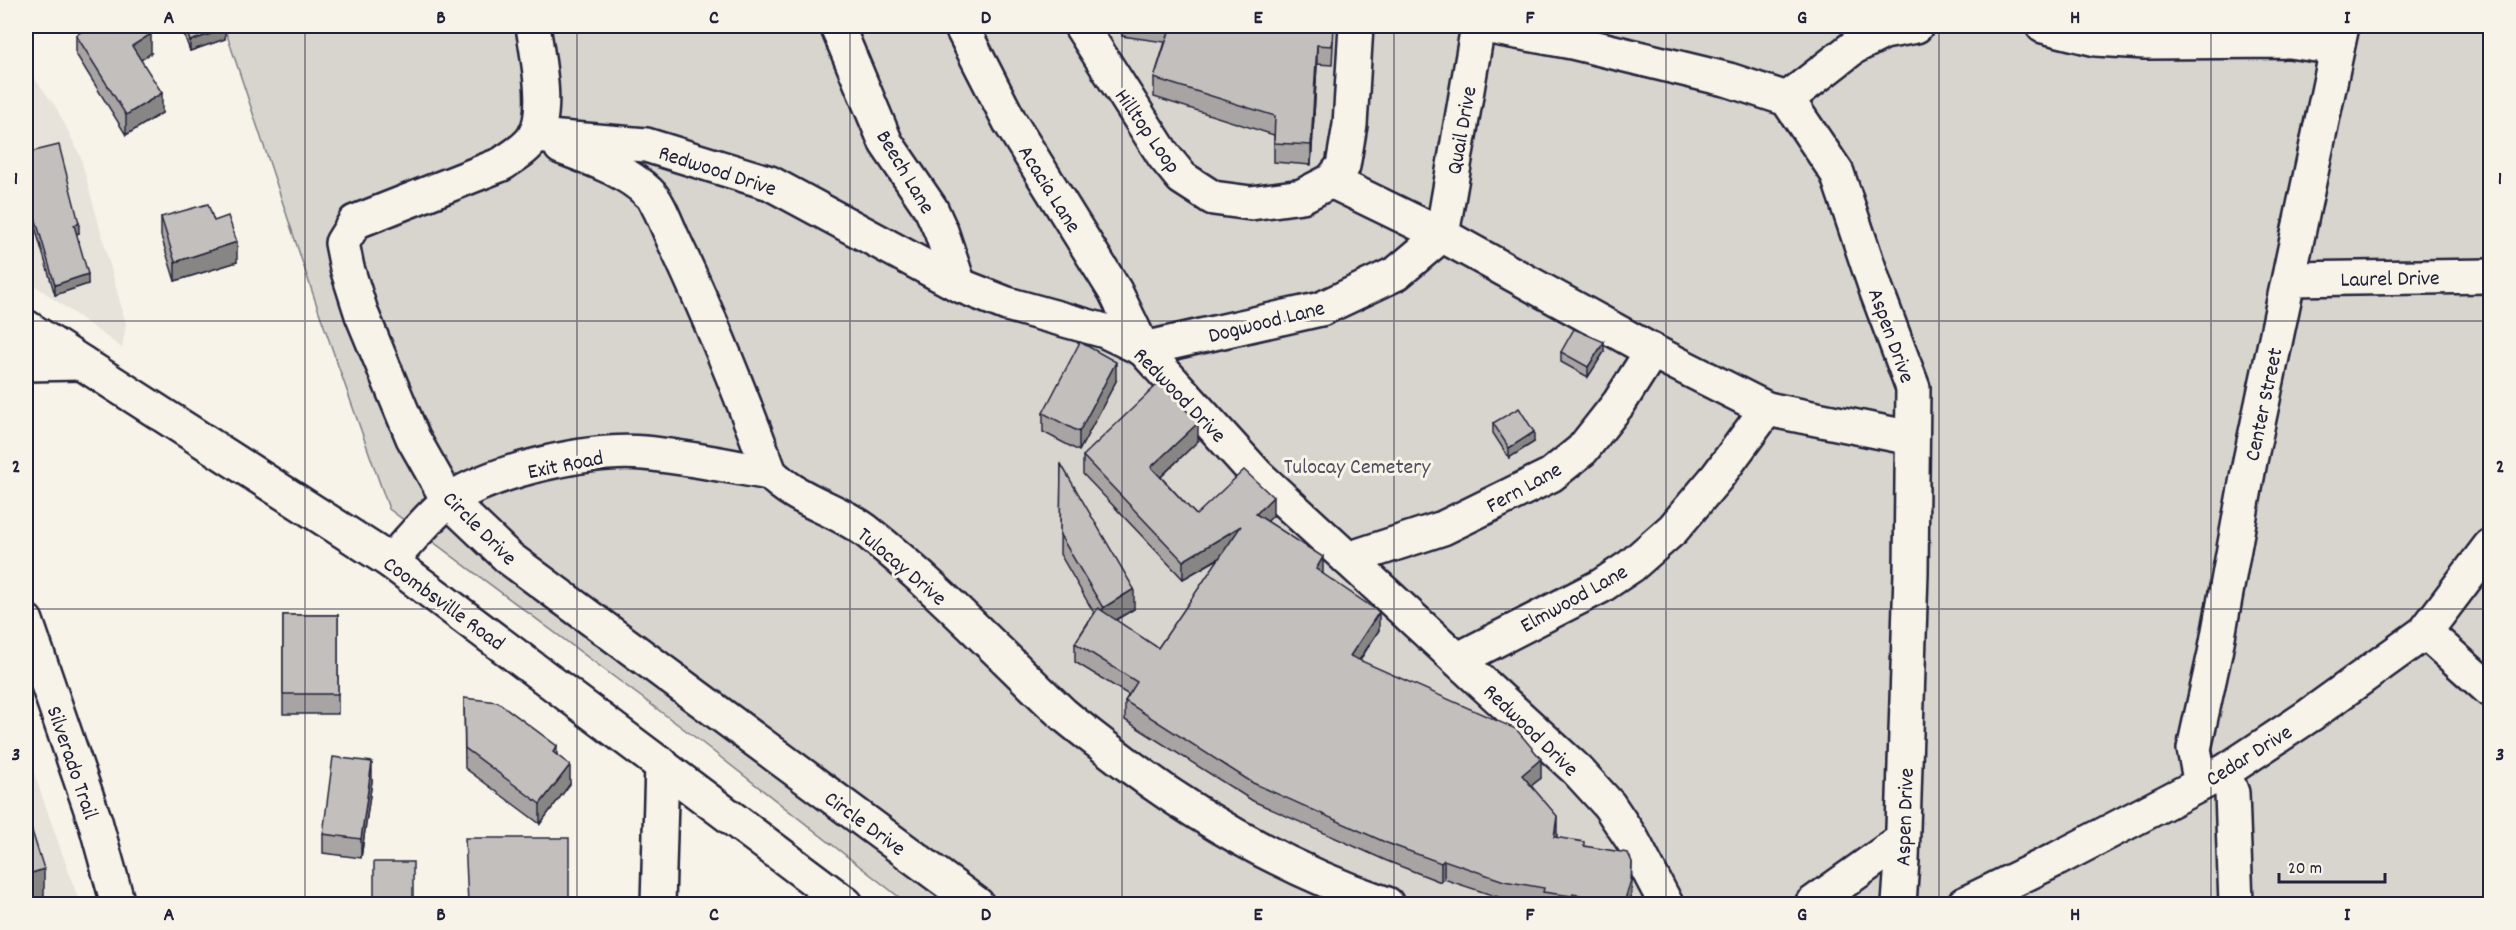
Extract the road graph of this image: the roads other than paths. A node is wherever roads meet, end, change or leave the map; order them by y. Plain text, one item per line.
1 (533, 26) edge
2 (837, 26) edge
3 (961, 26) edge
4 (1081, 26) edge
5 (1356, 26) edge
6 (1478, 26) edge
7 (1484, 26) edge
8 (1916, 26) edge
9 (2043, 26) edge
10 (2340, 37) edge
11 (1787, 99) junction
12 (535, 136) junction
13 (1331, 181) junction
14 (1442, 235) junction
15 (2490, 276) edge
16 (2289, 279) junction
17 (959, 285) junction
18 (26, 327) edge
19 (1143, 349) junction
20 (1652, 351) junction
21 (82, 363) junction
22 (26, 364) edge
23 (1767, 409) junction
24 (1912, 438) junction
25 (770, 473) junction
26 (448, 500) junction
27 (2490, 546) edge
28 (1348, 559) junction
29 (390, 561) junction
30 (26, 621) edge
31 (2425, 632) junction
32 (1459, 659) junction
33 (2490, 690) edge
34 (662, 764) junction
35 (2213, 778) junction
36 (1902, 840) junction
37 (118, 904) edge
38 (658, 904) edge
39 (846, 904) edge
40 (977, 904) edge
41 (1387, 904) edge
42 (1666, 904) edge
43 (1812, 904) edge
44 (1899, 904) edge
45 (1964, 904) edge
46 (2236, 904) edge

1 - 12 street
2 - 17 street, Beech Lane
3 - 19 street, Acacia Lane
4 - 13 street, Hilltop Loop
5 - 13 street
6 - 14 street, Quail Drive
7 - 11 street
8 - 11 street
9 - 10 street
10 - 16 street, Center Street
11 - 24 street, Aspen Drive
12 - 17 street, Redwood Drive
12 - 25 street
12 - 26 street, Circle Drive
13 - 14 street
14 - 19 street, Dogwood Lane
14 - 20 street
15 - 16 street, Laurel Drive
16 - 35 street, Center Street
17 - 19 street, Redwood Drive
18 - 21 street, Coombsville Road
19 - 28 street, Redwood Drive
20 - 23 street
20 - 28 street, Fern Lane
21 - 22 street
21 - 29 street, Coombsville Road
23 - 24 street
23 - 32 street, Elmwood Lane
24 - 36 street, Aspen Drive
25 - 26 street, Exit Road
25 - 41 street, Tulocay Drive
26 - 29 street, Exit Road
26 - 40 street, Circle Drive
27 - 31 street, Cedar Drive
28 - 32 street, Redwood Drive
29 - 34 street, Coombsville Road
30 - 37 street, Silverado Trail
31 - 33 street
31 - 35 street, Cedar Drive
32 - 42 street, Redwood Drive
34 - 38 street
34 - 39 street, Coombsville Road
35 - 45 street, Cedar Drive
35 - 46 street, Center Street
36 - 43 street
36 - 44 street, Aspen Drive

